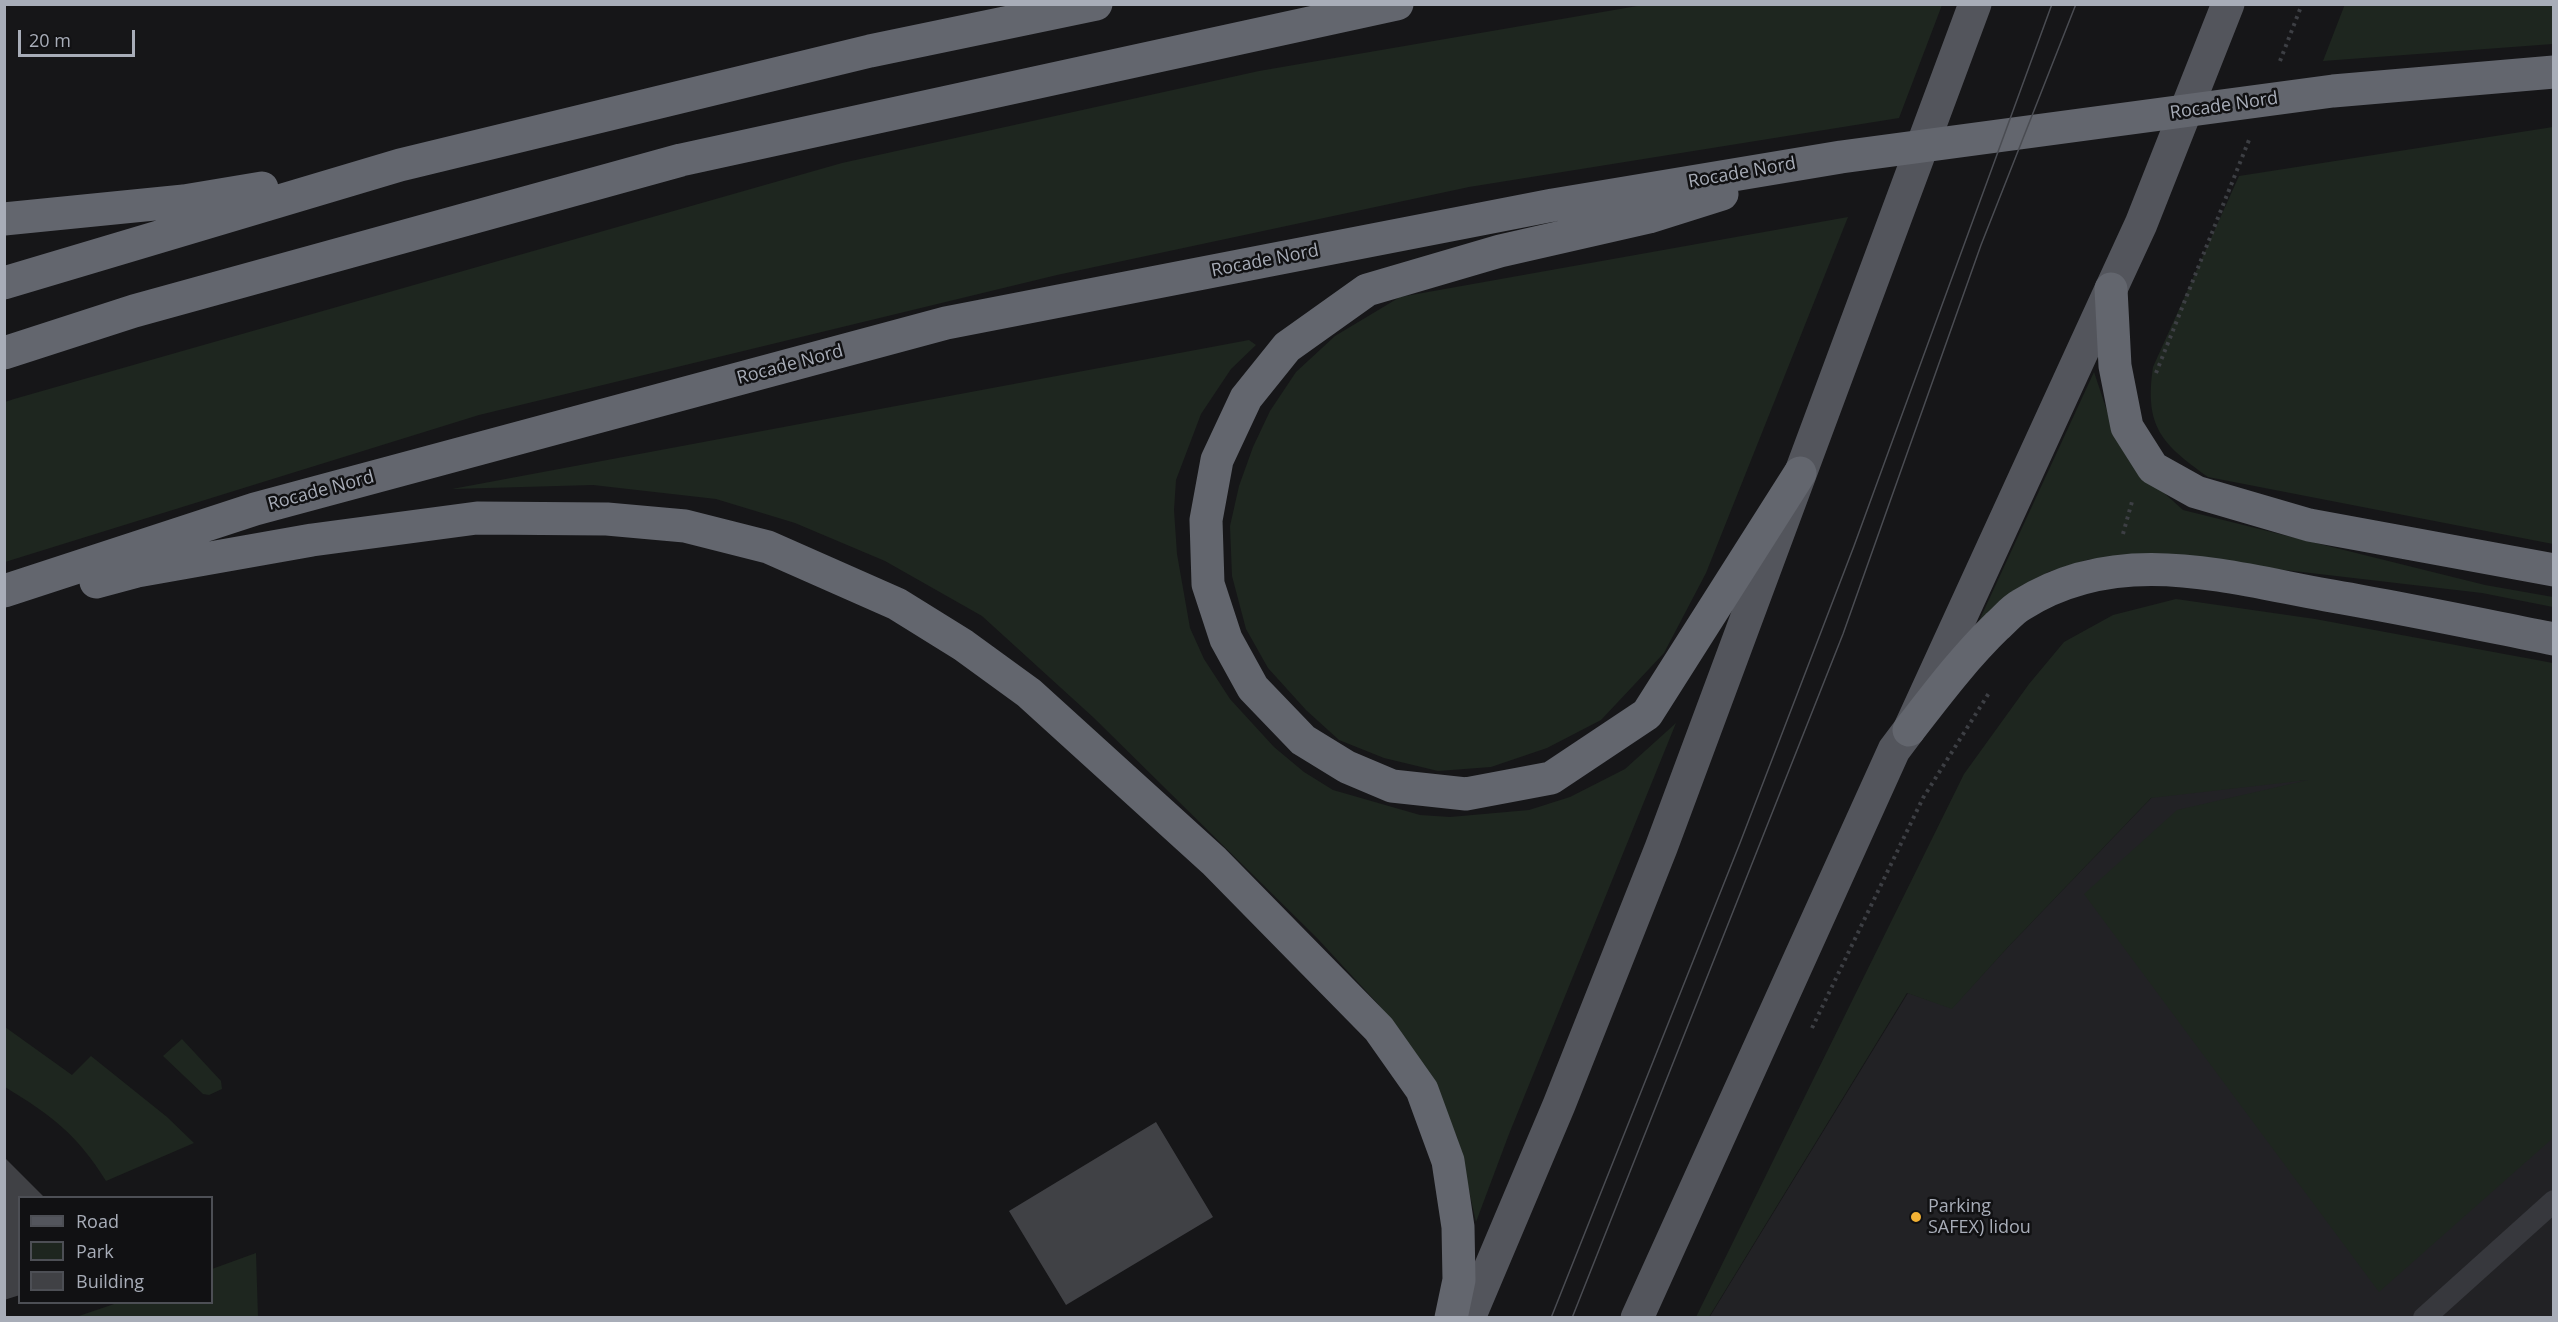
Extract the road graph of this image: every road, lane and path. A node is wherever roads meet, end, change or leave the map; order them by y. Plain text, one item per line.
1 (985, 4) edge
2 (1096, 4) edge
3 (1397, 4) edge
4 (1976, 4) edge
5 (2228, 4) edge
6 (870, 51) junction
7 (2553, 72) edge
8 (2553, 87) edge
9 (2333, 91) junction
10 (1841, 157) junction
11 (400, 165) junction
12 (4, 219) edge
13 (2215, 227) dead end
14 (4, 283) edge
15 (2111, 289) junction
16 (4, 353) edge
17 (2152, 381) dead end
18 (2146, 456) junction
19 (1800, 473) junction
20 (2553, 570) edge
21 (2112, 572) junction
22 (4, 591) edge
23 (4, 606) edge
24 (2553, 639) edge
25 (1993, 688) dead end
26 (1909, 730) junction
27 (1810, 1032) dead end
28 (2553, 1201) edge
29 (1451, 1317) edge
30 (1469, 1317) edge
31 (1637, 1317) edge
32 (2424, 1317) edge

1 - 6 highway
2 - 6 highway
3 - 16 highway
4 - 19 main road
5 - 15 main road
6 - 11 highway
7 - 9 highway, Rocade Nord
8 - 9 highway
9 - 10 highway, Rocade Nord
10 - 19 highway
10 - 22 highway, Rocade Nord
11 - 12 highway
11 - 14 highway
13 - 17 path
15 - 18 highway
15 - 26 main road
18 - 20 highway
18 - 21 path
19 - 30 main road
21 - 24 highway
21 - 26 highway
23 - 29 highway
25 - 27 path
26 - 31 main road
28 - 32 lane

